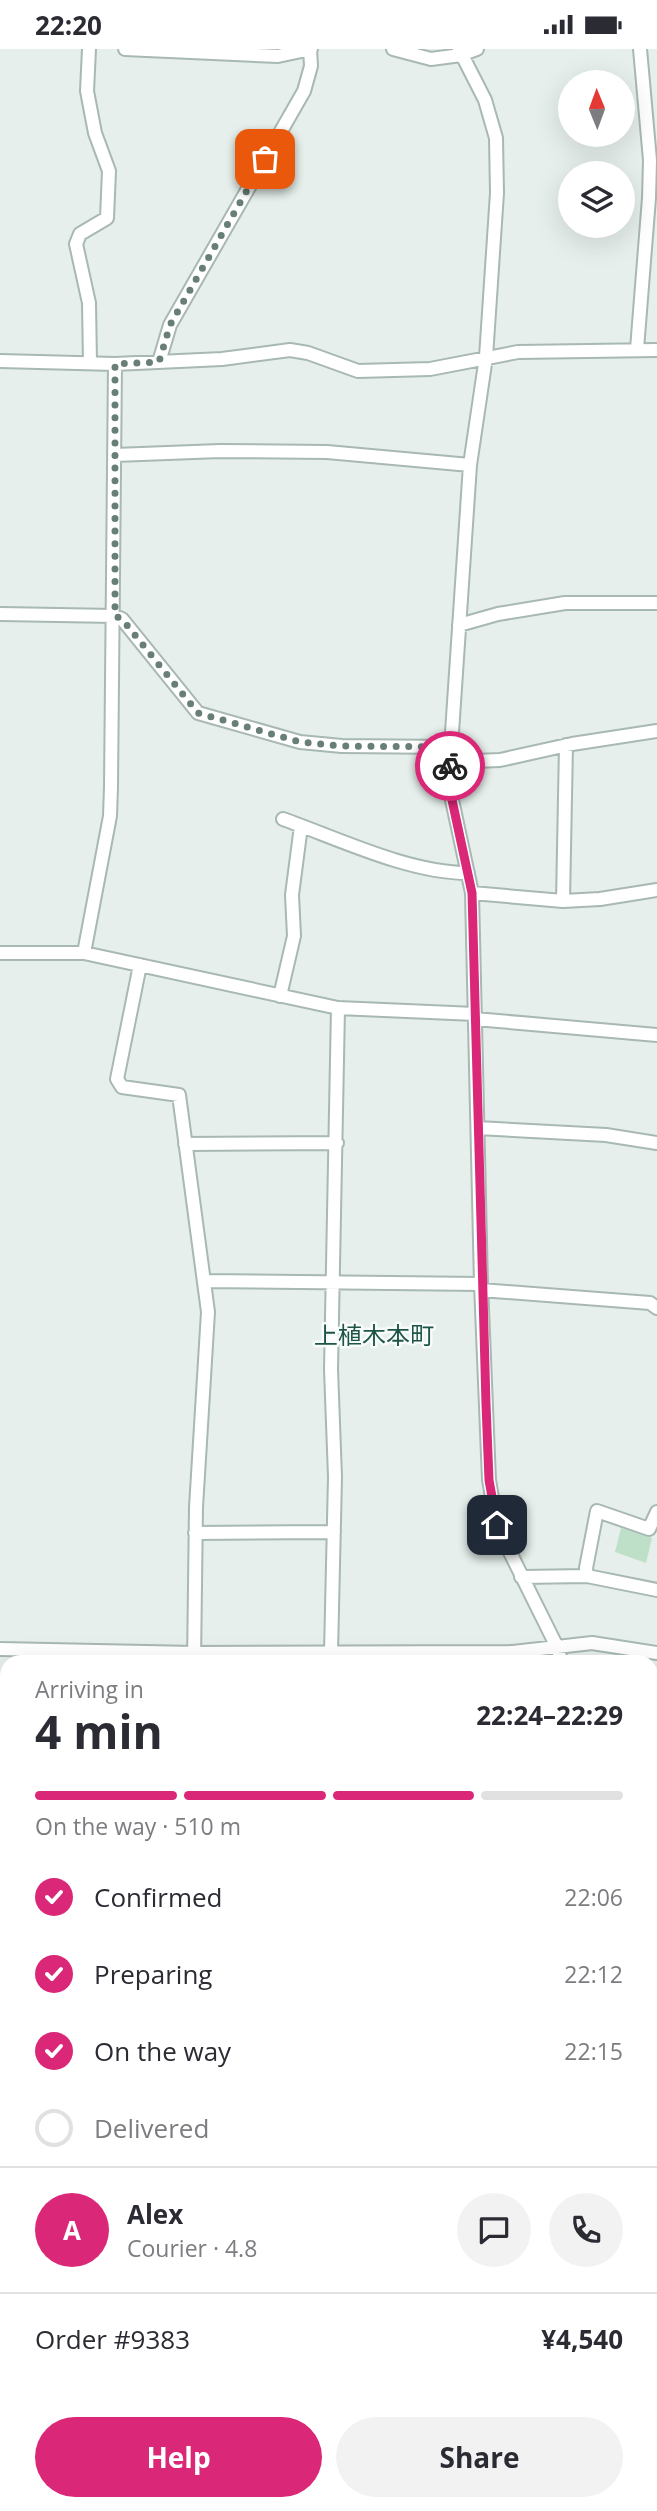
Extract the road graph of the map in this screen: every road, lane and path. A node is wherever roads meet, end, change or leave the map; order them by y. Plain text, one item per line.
1 (89, 49) edge
2 (125, 49) edge
3 (311, 49) edge
4 (393, 49) edge
5 (477, 49) edge
6 (640, 49) edge
7 (172, 50) edge
8 (460, 52) edge
9 (637, 349) junction
10 (657, 350) edge
11 (486, 357) junction
12 (0, 361) edge
13 (159, 362) junction
14 (90, 363) junction
15 (115, 364) junction
16 (115, 455) junction
17 (470, 465) junction
18 (657, 603) edge
19 (0, 614) edge
20 (115, 616) junction
21 (459, 625) junction
22 (657, 731) edge
23 (566, 745) junction
24 (451, 747) junction
25 (450, 762) junction
26 (284, 820) dead end
27 (301, 825) junction
28 (468, 873) junction
29 (657, 890) edge
30 (472, 893) junction
31 (563, 901) junction
32 (0, 953) edge
33 (84, 953) junction
34 (140, 965) junction
35 (280, 996) junction
36 (338, 1008) junction
37 (475, 1016) junction
38 (657, 1035) edge
39 (478, 1128) junction
40 (337, 1143) junction
41 (657, 1143) edge
42 (185, 1144) junction
43 (204, 1281) junction
44 (335, 1283) junction
45 (481, 1287) junction
46 (657, 1308) edge
47 (657, 1512) edge
48 (334, 1532) junction
49 (195, 1533) junction
50 (587, 1576) junction
51 (521, 1577) junction
52 (657, 1590) edge
53 (557, 1647) junction
54 (0, 1649) edge
55 (656, 1649) edge
56 (129, 1655) edge
57 (194, 1655) edge
58 (332, 1655) edge
59 (422, 1655) edge
60 (560, 1655) edge
61 (630, 1655) edge
62 (636, 1655) edge

1 - 14 street
2 - 7 street
3 - 7 street
3 - 13 street
4 - 8 street
5 - 8 street
6 - 9 street
8 - 11 street
9 - 10 street
9 - 11 street
11 - 13 street
11 - 17 street
12 - 14 street
13 - 15 street
14 - 15 street
15 - 16 street
16 - 17 street
16 - 20 street
17 - 21 street
18 - 21 street
19 - 20 street
20 - 24 street
20 - 33 street
21 - 24 street
22 - 23 street
23 - 25 street
23 - 31 street
24 - 25 street
25 - 28 street
26 - 27 street
27 - 28 street
27 - 35 street
28 - 30 street
29 - 31 street
30 - 31 street
30 - 37 street
32 - 33 street
33 - 34 street
34 - 35 street
34 - 42 street
35 - 36 street
36 - 37 street
36 - 40 street
37 - 38 street
37 - 39 street
39 - 41 street
39 - 45 street
40 - 42 street
40 - 44 street
42 - 43 street
43 - 44 street
43 - 49 street
44 - 45 street
44 - 48 street
45 - 46 street
45 - 51 street
47 - 50 street
48 - 49 street
48 - 58 street
49 - 57 street
50 - 51 street
50 - 52 street
51 - 53 street
53 - 59 street
53 - 60 street
53 - 61 street
54 - 56 street
55 - 62 street

